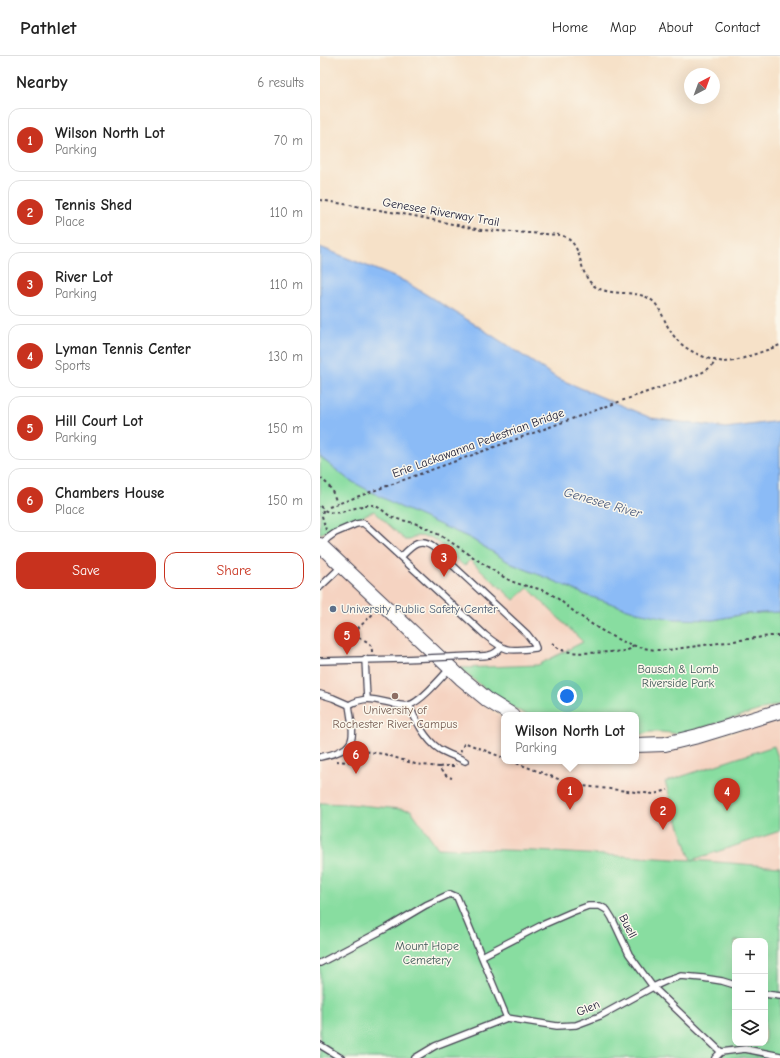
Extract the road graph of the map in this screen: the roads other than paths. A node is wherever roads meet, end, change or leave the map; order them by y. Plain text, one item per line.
1 (320, 545) edge
2 (401, 557) junction
3 (342, 566) junction
4 (320, 587) edge
5 (501, 647) junction
6 (365, 659) junction
7 (320, 661) edge
8 (450, 668) junction
9 (320, 694) edge
10 (366, 699) junction
11 (409, 705) junction
12 (349, 706) junction
13 (780, 710) edge
14 (506, 712) edge
15 (639, 745) edge
16 (320, 757) edge
17 (465, 761) dead end
18 (482, 956) junction
19 (320, 963) edge
20 (732, 984) edge
21 (653, 987) junction
22 (768, 994) edge
23 (780, 996) edge
24 (507, 1018) junction
25 (320, 1045) edge
26 (720, 1052) junction
27 (780, 1056) edge
28 (341, 1058) edge
29 (415, 1058) edge
30 (715, 1058) edge

1 - 2 lane
1 - 3 street
2 - 5 lane
2 - 5 lane
3 - 4 lane
3 - 8 street
5 - 6 lane, bridge
6 - 7 lane
6 - 10 lane
8 - 11 lane
8 - 14 street
9 - 12 lane
10 - 11 lane
10 - 12 lane
11 - 17 lane
12 - 16 lane
13 - 15 street
18 - 19 lane
18 - 21 lane, Buell
18 - 24 lane
20 - 21 lane, Glen
21 - 24 lane, Glen
21 - 26 lane, Buell
22 - 23 lane
24 - 29 lane
25 - 28 lane
26 - 27 lane
26 - 30 lane

